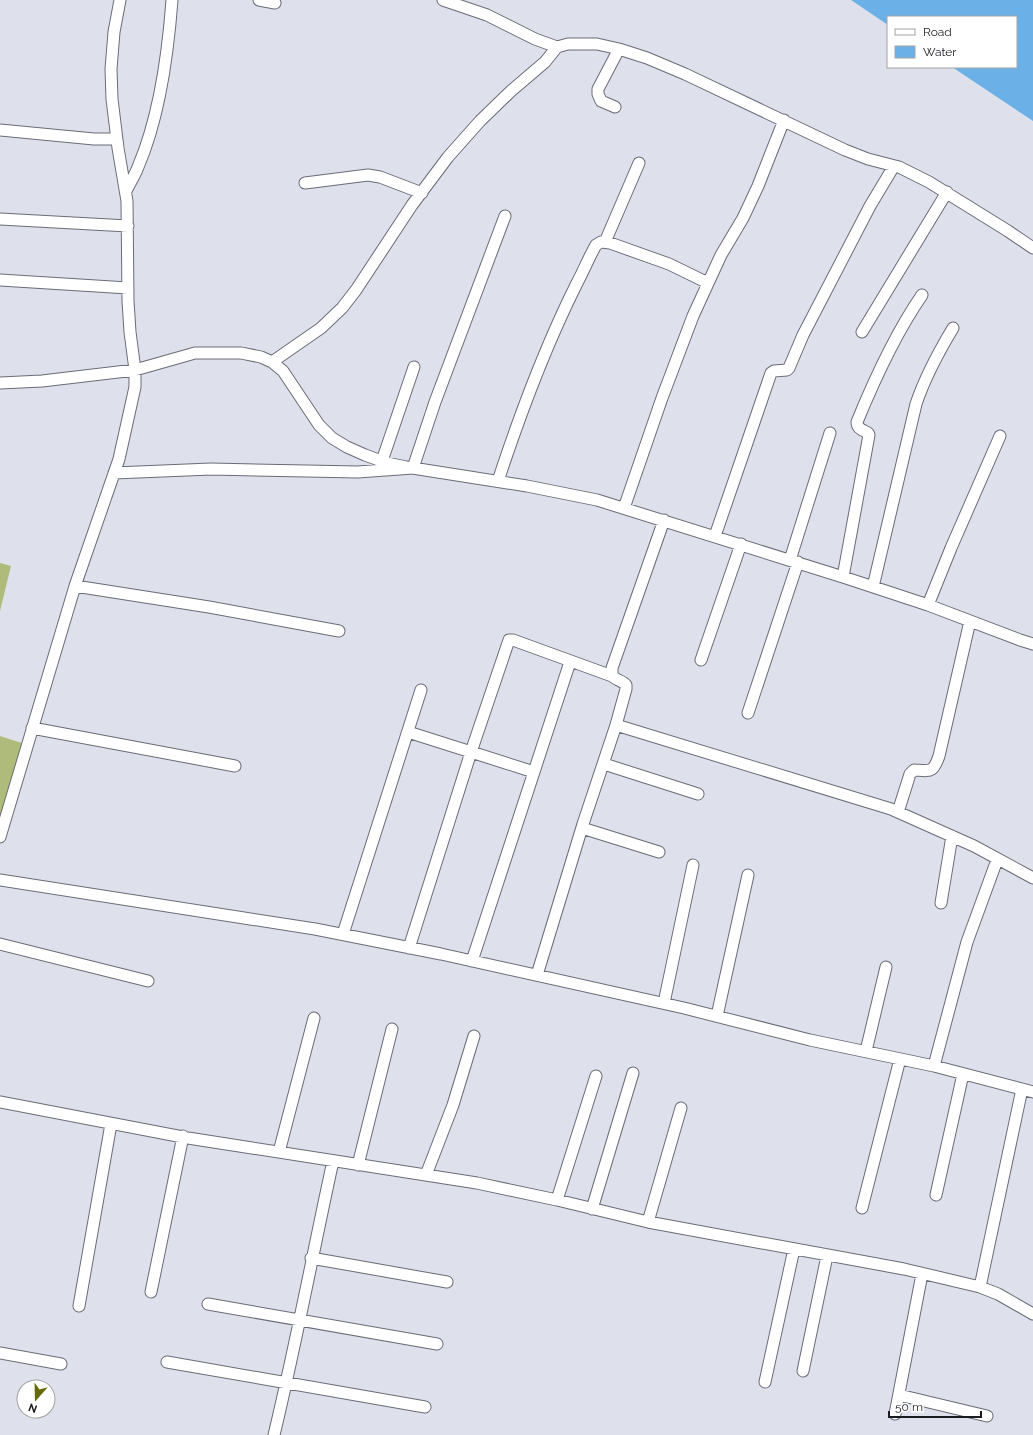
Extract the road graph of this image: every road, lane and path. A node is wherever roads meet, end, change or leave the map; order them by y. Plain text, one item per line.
1 (120, 0) edge
2 (172, 0) edge
3 (259, 0) edge
4 (443, 0) edge
5 (275, 3) dead end
6 (557, 47) junction
7 (618, 49) junction
8 (615, 107) dead end
9 (784, 120) junction
10 (0, 130) edge
11 (117, 139) junction
12 (639, 163) dead end
13 (894, 166) junction
14 (305, 183) dead end
15 (126, 191) junction
16 (947, 192) junction
17 (422, 193) junction
18 (505, 216) dead end
19 (0, 219) edge
20 (128, 226) junction
21 (606, 242) junction
22 (1033, 248) edge
23 (0, 280) edge
24 (708, 283) junction
25 (128, 288) junction
26 (922, 295) dead end
27 (953, 328) dead end
28 (862, 332) dead end
29 (272, 362) junction
30 (414, 367) dead end
31 (135, 370) junction
32 (0, 383) edge
33 (830, 433) dead end
34 (1000, 436) dead end
35 (382, 461) junction
36 (413, 468) junction
37 (114, 473) junction
38 (498, 481) junction
39 (624, 508) junction
40 (664, 520) junction
41 (716, 536) junction
42 (741, 544) junction
43 (794, 561) junction
44 (842, 577) junction
45 (75, 586) junction
46 (873, 587) junction
47 (928, 606) junction
48 (970, 621) junction
49 (339, 631) dead end
50 (1033, 644) edge
51 (701, 660) dead end
52 (570, 662) junction
53 (612, 676) junction
54 (421, 690) dead end
55 (748, 713) dead end
56 (616, 725) junction
57 (32, 728) junction
58 (408, 732) junction
59 (471, 752) junction
60 (604, 764) junction
61 (235, 766) dead end
62 (534, 772) junction
63 (698, 794) dead end
64 (898, 812) junction
65 (582, 828) junction
66 (952, 836) junction
67 (0, 837) edge
68 (660, 852) dead end
69 (998, 860) junction
70 (693, 865) dead end
71 (748, 875) dead end
72 (1033, 878) edge
73 (0, 880) edge
74 (941, 903) dead end
75 (343, 934) junction
76 (0, 944) edge
77 (409, 948) junction
78 (472, 961) junction
79 (886, 967) dead end
80 (537, 976) junction
81 (148, 981) dead end
82 (664, 1003) junction
83 (717, 1016) junction
84 (314, 1018) dead end
85 (392, 1029) dead end
86 (474, 1036) dead end
87 (866, 1051) junction
88 (900, 1059) junction
89 (934, 1066) junction
90 (633, 1073) dead end
91 (963, 1074) junction
92 (596, 1076) dead end
93 (1028, 1091) edge
94 (0, 1102) edge
95 (681, 1108) dead end
96 (111, 1124) junction
97 (183, 1136) junction
98 (280, 1152) junction
99 (333, 1161) junction
100 (358, 1165) junction
101 (426, 1175) junction
102 (936, 1194) dead end
103 (557, 1200) junction
104 (862, 1208) dead end
105 (592, 1209) junction
106 (648, 1222) junction
107 (794, 1250) junction
108 (827, 1256) junction
109 (311, 1258) junction
110 (922, 1274) junction
111 (447, 1282) dead end
112 (980, 1287) junction
113 (151, 1292) dead end
114 (208, 1304) dead end
115 (78, 1306) dead end
116 (1033, 1314) edge
117 (299, 1320) junction
118 (436, 1344) dead end
119 (0, 1353) edge
120 (167, 1362) dead end
121 (61, 1364) dead end
122 (803, 1371) dead end
123 (287, 1382) junction
124 (765, 1382) dead end
125 (898, 1395) junction
126 (425, 1407) dead end
127 (895, 1414) dead end
128 (987, 1416) dead end
129 (274, 1435) edge

1 - 11 street
2 - 15 street
3 - 5 street
4 - 6 street
6 - 7 street
6 - 17 street
7 - 8 street
7 - 9 street
9 - 13 street
9 - 24 street
10 - 11 street
11 - 15 street
12 - 21 street
13 - 16 street
13 - 41 street
14 - 17 street
15 - 20 street
16 - 22 street
16 - 28 street
17 - 29 street
18 - 36 street
19 - 20 street
20 - 25 street
21 - 24 street
21 - 38 street
23 - 25 street
24 - 39 street
25 - 31 street
26 - 44 street
27 - 46 street
29 - 31 street
29 - 35 street
30 - 35 street
31 - 32 street
31 - 37 street
33 - 43 street
34 - 47 street
35 - 36 street
36 - 37 street
36 - 38 street
37 - 45 street
38 - 39 street
39 - 40 street
40 - 41 street
40 - 53 street
41 - 42 street
42 - 43 street
42 - 51 street
43 - 44 street
43 - 55 street
44 - 46 street
45 - 49 street
45 - 57 street
46 - 47 street
47 - 48 street
48 - 50 street
48 - 64 street
52 - 53 street
52 - 59 street
52 - 62 street
53 - 56 street
54 - 58 street
56 - 60 street
56 - 64 street
57 - 61 street
57 - 67 street
58 - 59 street
58 - 75 street
59 - 62 street
59 - 77 street
60 - 63 street
60 - 65 street
62 - 78 street
64 - 66 street
65 - 68 street
65 - 80 street
66 - 69 street
66 - 74 street
69 - 72 street
69 - 89 street
70 - 82 street
71 - 83 street
73 - 75 street
75 - 77 street
76 - 81 street
77 - 78 street
78 - 80 street
79 - 87 street
80 - 82 street
82 - 83 street
83 - 87 street
84 - 98 street
85 - 100 street
86 - 101 street
87 - 88 street
88 - 89 street
88 - 104 street
89 - 91 street
90 - 105 street
91 - 93 street
91 - 102 street
92 - 103 street
93 - 112 street
94 - 96 street
95 - 106 street
96 - 97 street
96 - 115 street
97 - 98 street
97 - 113 street
98 - 99 street
99 - 100 street
99 - 109 street
100 - 101 street
101 - 103 street
103 - 105 street
105 - 106 street
106 - 107 street
107 - 108 street
107 - 124 street
108 - 110 street
108 - 122 street
109 - 111 street
109 - 117 street
110 - 112 street
110 - 125 street
112 - 116 street
114 - 117 street
117 - 118 street
117 - 123 street
119 - 121 street
120 - 123 street
123 - 126 street
123 - 129 street
125 - 127 street
125 - 128 street

